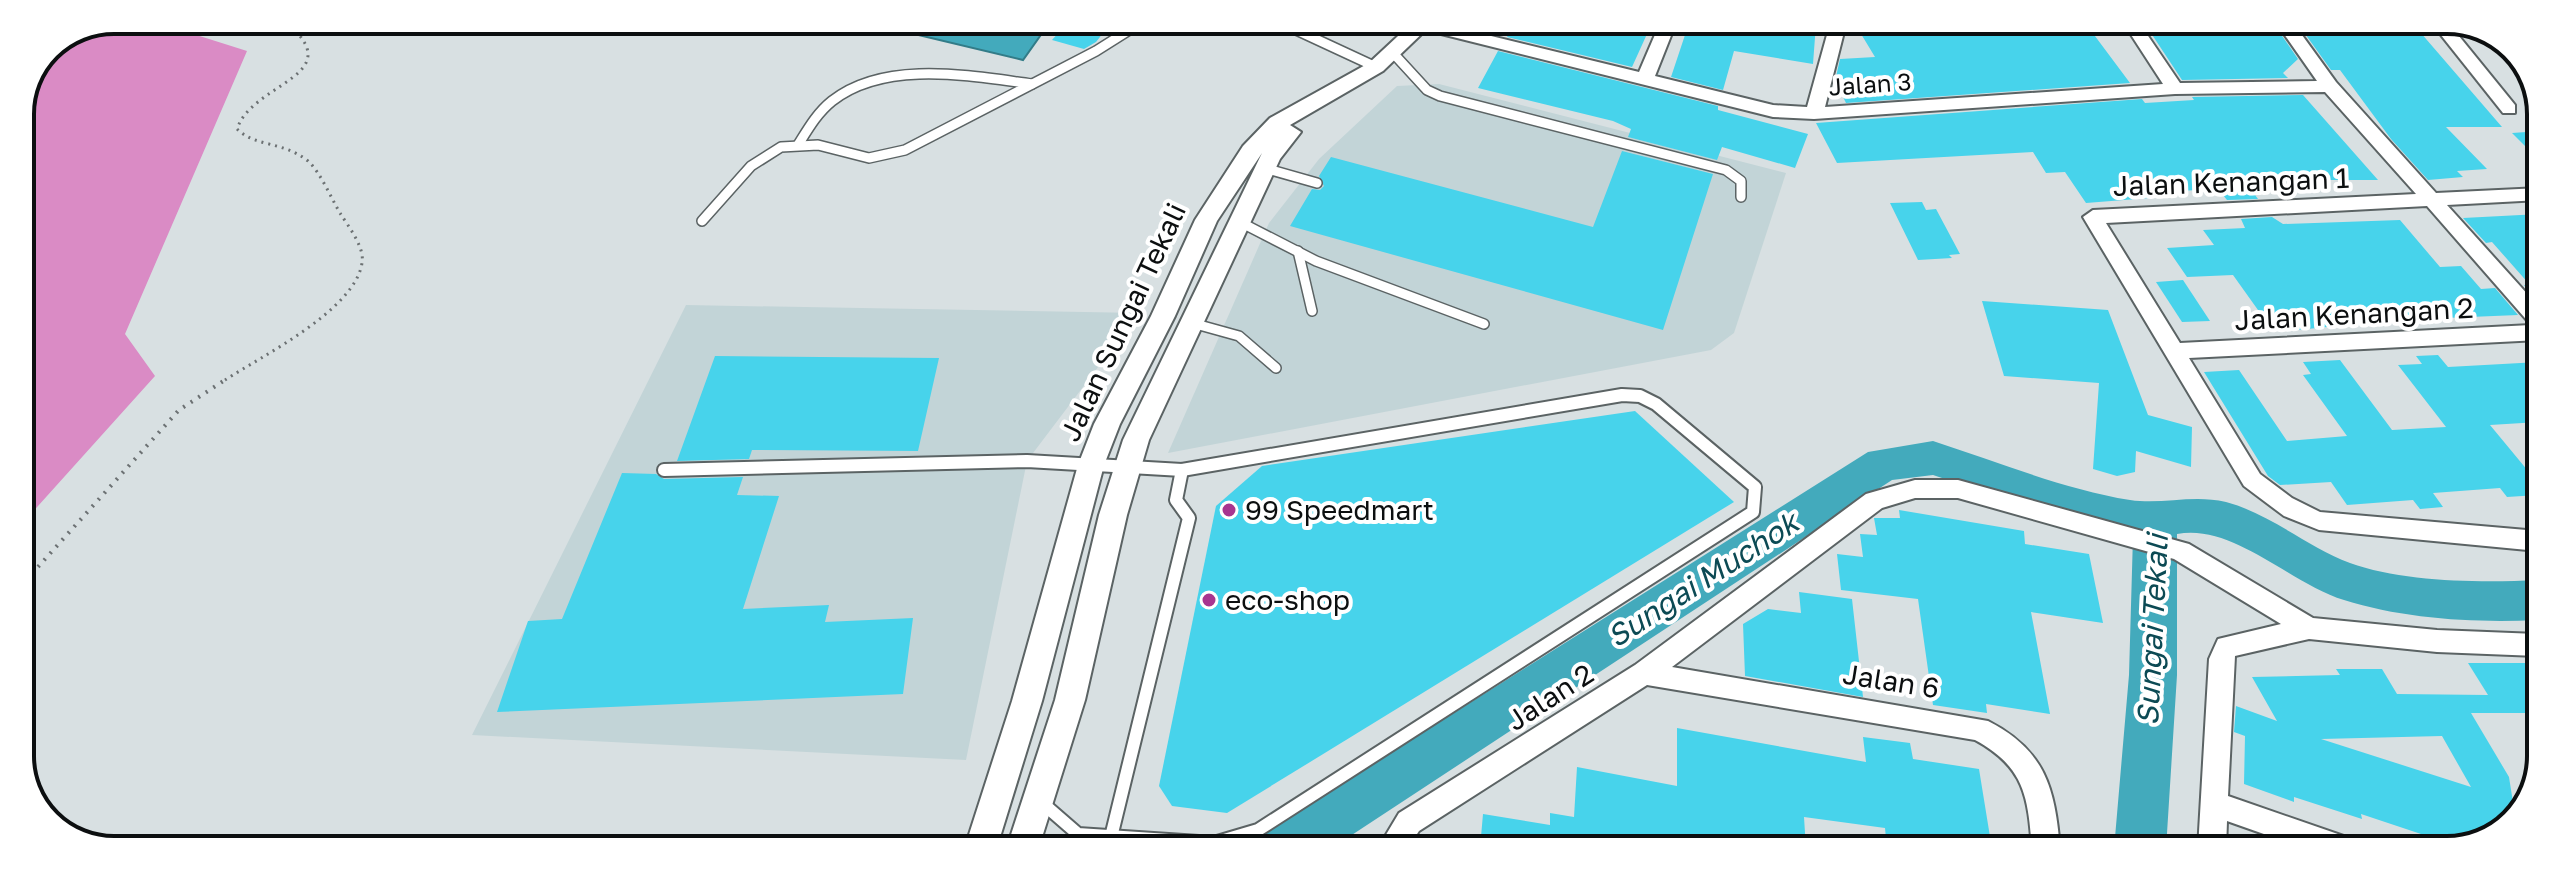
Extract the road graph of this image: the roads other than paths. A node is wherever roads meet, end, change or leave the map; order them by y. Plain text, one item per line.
1 (1124, 34) edge
2 (1305, 34) edge
3 (1412, 34) edge
4 (1462, 34) edge
5 (1495, 34) edge
6 (1664, 34) edge
7 (1835, 34) edge
8 (2139, 34) edge
9 (2292, 34) edge
10 (2448, 34) edge
11 (1490, 42) junction
12 (1393, 53) junction
13 (1376, 67) junction
14 (1646, 77) junction
15 (1033, 84) junction
16 (2330, 86) junction
17 (2175, 89) junction
18 (1322, 98) junction
19 (2509, 109) dead end
20 (1814, 113) junction
21 (798, 145) junction
22 (1264, 168) junction
23 (1317, 183) dead end
24 (2527, 195) edge
25 (1741, 197) dead end
26 (2434, 202) junction
27 (702, 221) dead end
28 (1238, 221) junction
29 (1298, 251) junction
30 (2527, 307) edge
31 (1312, 311) dead end
32 (1192, 323) junction
33 (1484, 324) dead end
34 (2527, 333) edge
35 (2172, 351) junction
36 (1276, 368) dead end
37 (1091, 465) junction
38 (1127, 468) junction
39 (664, 470) dead end
40 (1182, 470) junction
41 (2527, 540) edge
42 (2309, 628) junction
43 (2527, 645) edge
44 (1644, 673) junction
45 (1037, 798) junction
46 (2214, 804) junction
47 (984, 836) edge
48 (1026, 836) edge
49 (1100, 836) edge
50 (1111, 836) edge
51 (1238, 836) edge
52 (1400, 836) edge
53 (2045, 836) edge
54 (2213, 836) edge
55 (2307, 836) edge

1 - 15 lane
2 - 13 lane
3 - 12 street, Jalan Sungai Tekali
4 - 11 street, Jalan 3
5 - 11 street
6 - 14 street
7 - 20 street
8 - 17 street
9 - 16 street
10 - 19 street
11 - 14 street, Jalan 3
12 - 13 street, Jalan Sungai Tekali
12 - 25 lane
13 - 18 street, Jalan Sungai Tekali
14 - 20 street, Jalan 3
15 - 21 lane
15 - 21 lane
16 - 17 street, Jalan 3
16 - 26 street
17 - 20 street, Jalan 3
18 - 22 street, Jalan Sungai Tekali
18 - 37 street, Jalan Sungai Tekali
21 - 27 lane
22 - 23 lane
22 - 28 street, Jalan Sungai Tekali
24 - 26 street, Jalan Kenangan 1
26 - 30 street
26 - 35 street, Jalan Kenangan 1
28 - 29 lane
28 - 32 street, Jalan Sungai Tekali
29 - 31 lane
29 - 33 lane
32 - 36 lane
32 - 38 street, Jalan Sungai Tekali
34 - 35 street, Jalan Kenangan 2
35 - 41 street, Jalan Kenangan 1
37 - 38 lane
37 - 39 lane
37 - 47 street, Jalan Sungai Tekali
38 - 40 lane
38 - 45 street, Jalan Sungai Tekali
40 - 50 lane
40 - 51 lane
42 - 43 street
42 - 44 street, Jalan 2
42 - 46 street
44 - 52 street, Jalan 2
44 - 53 street, Jalan 6
45 - 48 street, Jalan Sungai Tekali
45 - 49 lane
46 - 54 street
46 - 55 street

